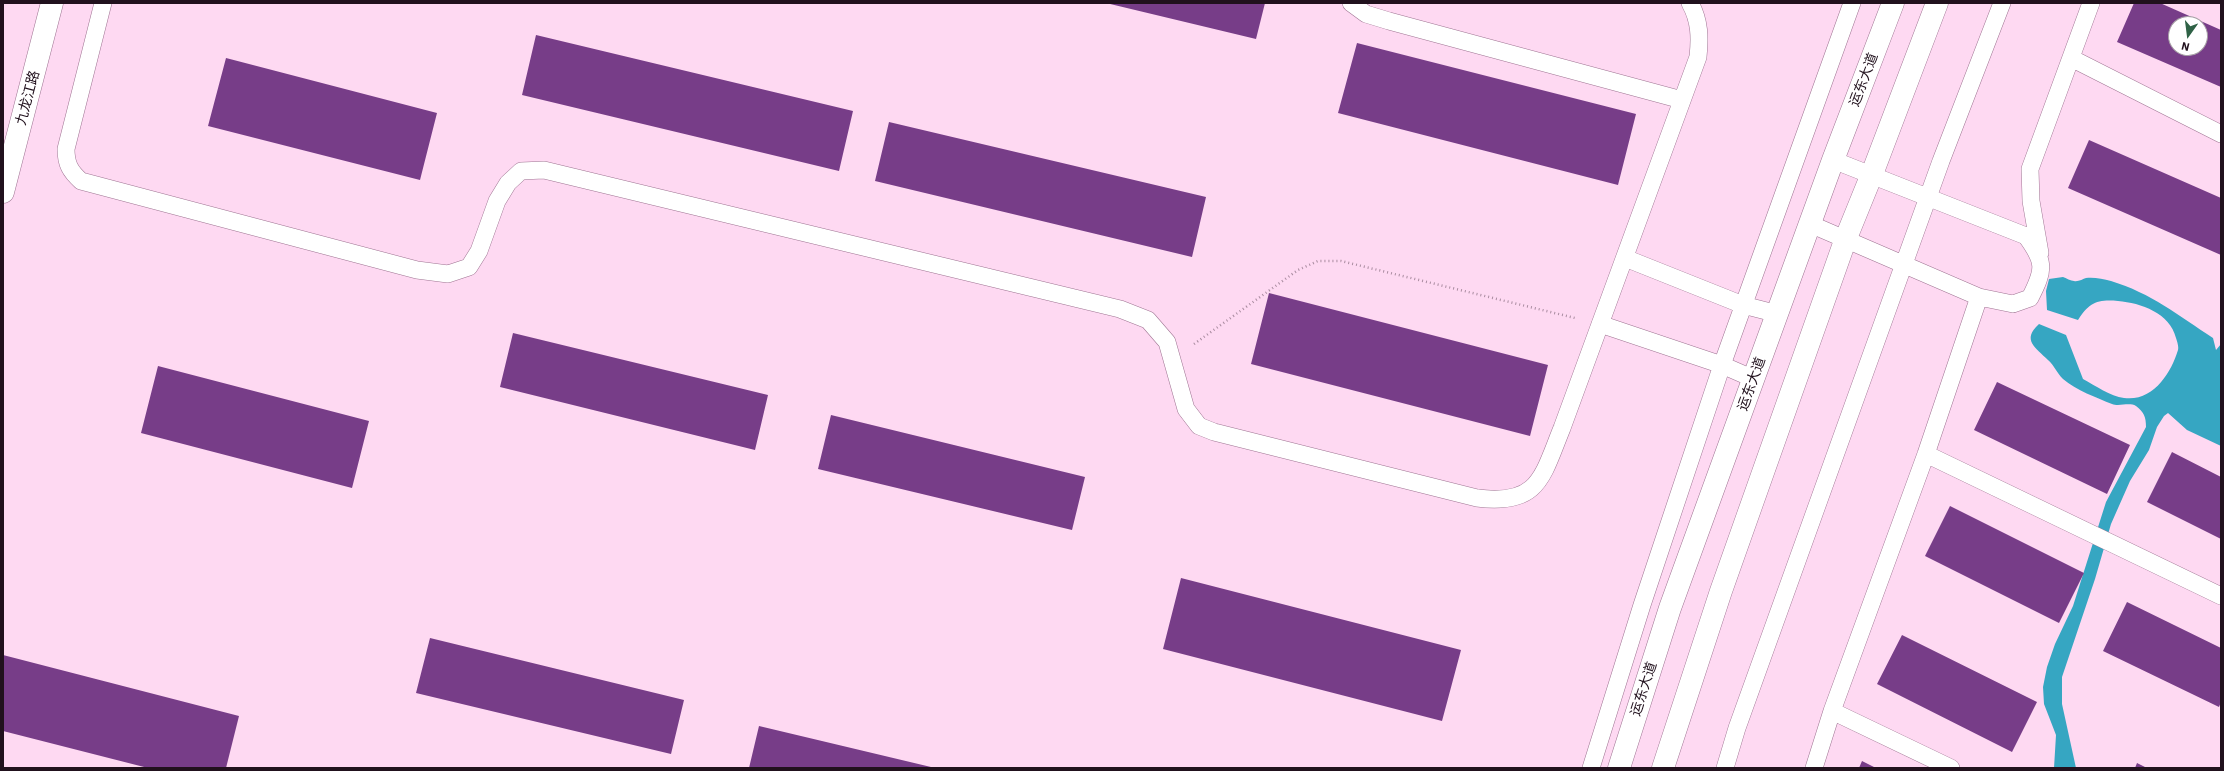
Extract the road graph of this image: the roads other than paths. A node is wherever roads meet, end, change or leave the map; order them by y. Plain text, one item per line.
1 (52, 3) edge
2 (103, 3) edge
3 (1351, 3) edge
4 (1690, 3) edge
5 (1852, 3) edge
6 (1894, 3) edge
7 (1937, 3) edge
8 (2002, 3) edge
9 (2091, 3) edge
10 (2071, 58) junction
11 (1682, 100) junction
12 (2221, 134) edge
13 (1833, 160) junction
14 (1872, 174) junction
15 (3, 192) edge
16 (1929, 197) junction
17 (1810, 224) junction
18 (1846, 238) junction
19 (2040, 255) junction
20 (1625, 258) junction
21 (1904, 264) junction
22 (1979, 297) junction
23 (1743, 305) junction
24 (1778, 314) junction
25 (1600, 324) junction
26 (1722, 365) junction
27 (1754, 379) junction
28 (1926, 454) junction
29 (2221, 596) edge
30 (1832, 710) junction
31 (1591, 768) edge
32 (1619, 768) edge
33 (1663, 768) edge
34 (1725, 768) edge
35 (1814, 768) edge
36 (1951, 768) edge

1 - 15 main road, 九龙江路
2 - 25 lane
3 - 11 lane
4 - 11 lane
5 - 23 lane
6 - 13 main road, 运东大道
7 - 14 main road
8 - 16 lane
9 - 10 lane
10 - 12 lane
10 - 19 lane
11 - 20 lane
13 - 14 lane
13 - 17 main road, 运东大道
14 - 16 lane
14 - 18 main road
16 - 19 lane
16 - 21 lane
17 - 18 lane
17 - 24 main road, 运东大道
18 - 21 lane
18 - 33 main road
19 - 22 lane
20 - 23 lane
20 - 25 lane
21 - 22 lane
21 - 34 lane
22 - 28 lane
23 - 24 lane
23 - 26 lane
24 - 27 main road, 运东大道
25 - 26 lane
26 - 27 lane
26 - 31 lane
27 - 32 main road, 运东大道
28 - 29 lane
28 - 30 lane
30 - 35 lane
30 - 36 lane

